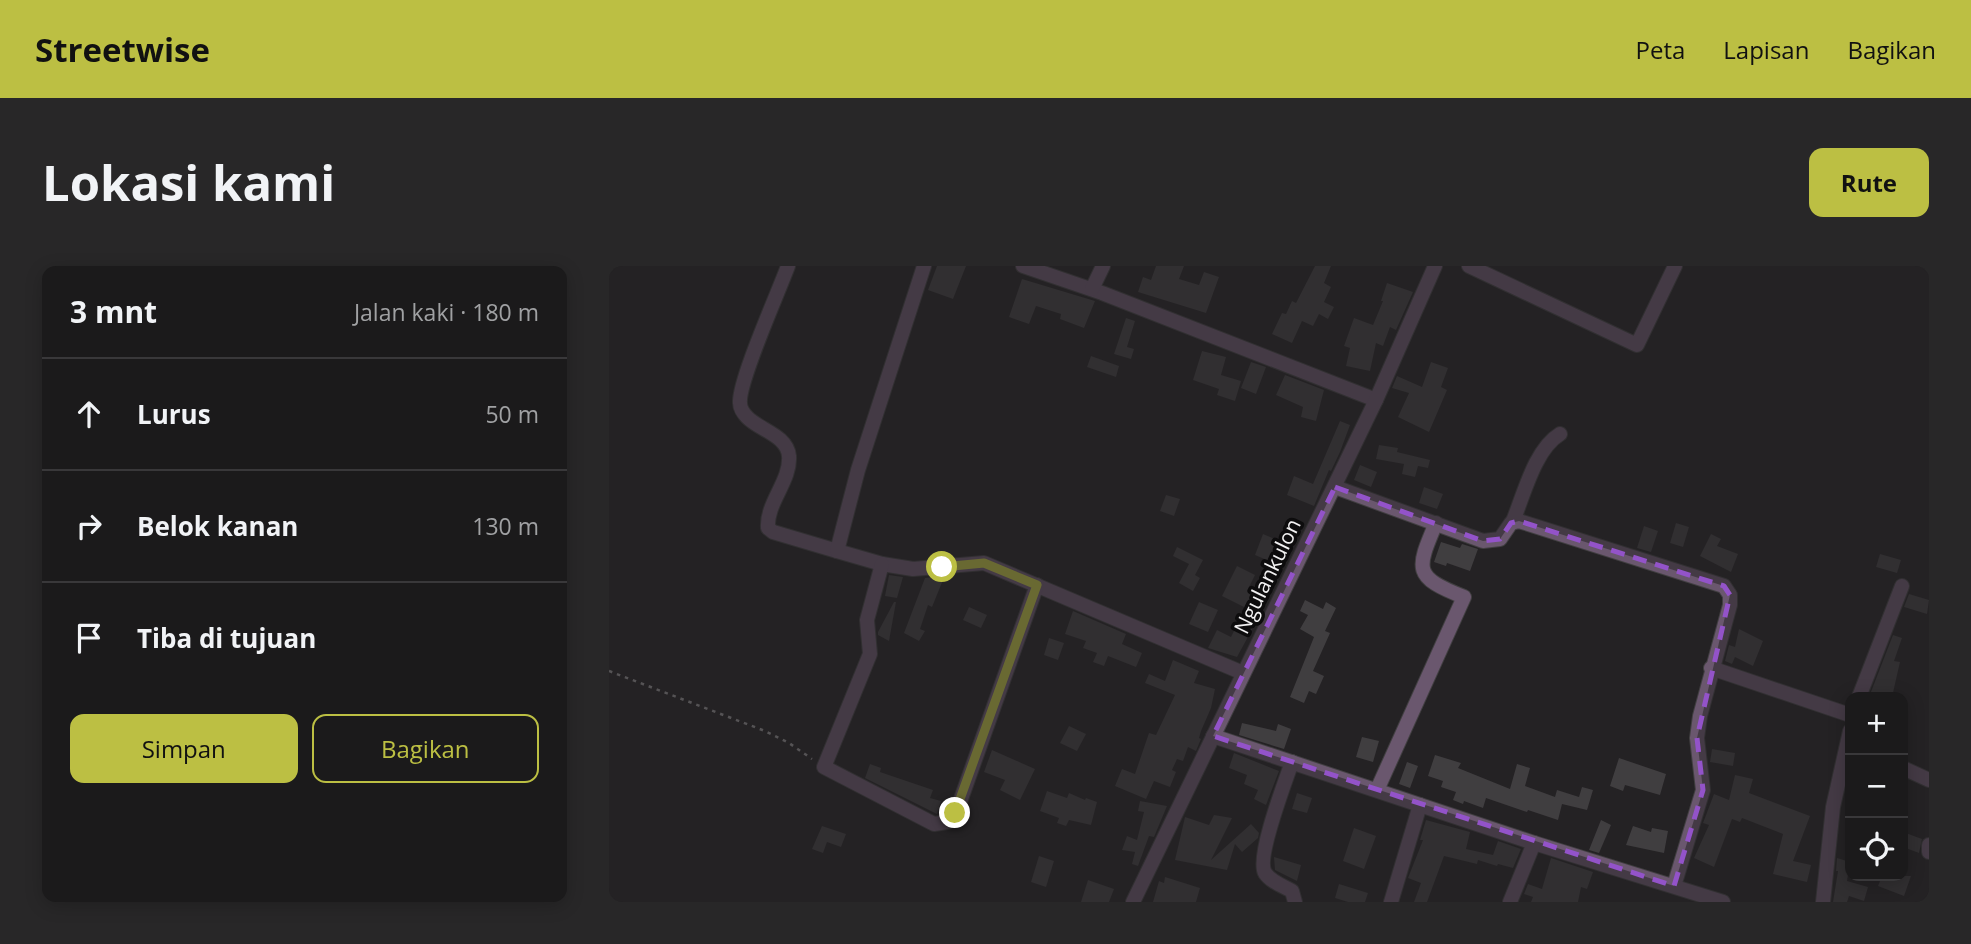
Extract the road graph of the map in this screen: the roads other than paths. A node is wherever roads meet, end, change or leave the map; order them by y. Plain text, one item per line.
1 (788, 266) edge
2 (924, 266) edge
3 (1023, 266) edge
4 (1103, 266) edge
5 (1435, 266) edge
6 (1469, 266) edge
7 (1675, 266) edge
8 (1092, 289) junction
9 (1376, 400) junction
10 (1560, 434) dead end
11 (1335, 487) junction
12 (1513, 521) junction
13 (1436, 523) junction
14 (837, 551) junction
15 (882, 564) junction
16 (1037, 585) junction
17 (1902, 586) dead end
18 (1711, 668) junction
19 (1243, 673) junction
20 (1861, 692) edge
21 (1845, 713) edge
22 (1213, 736) junction
23 (1845, 753) edge
24 (1292, 762) junction
25 (1908, 770) edge
26 (1929, 780) edge
27 (1377, 790) junction
28 (1420, 805) junction
29 (1534, 843) junction
30 (1929, 845) edge
31 (1929, 852) edge
32 (1674, 886) junction
33 (1133, 902) edge
34 (1295, 902) edge
35 (1391, 902) edge
36 (1510, 902) edge
37 (1723, 902) edge
38 (1823, 902) edge

1 - 14 street
2 - 14 street
3 - 8 street
4 - 8 street
5 - 9 street, Ngulankulon
6 - 7 street
8 - 9 street
9 - 11 street, Ngulankulon
10 - 12 street
11 - 13 street
11 - 19 street, Ngulankulon
12 - 13 street
12 - 18 street
13 - 27 street
14 - 15 street
15 - 16 street
15 - 16 street
16 - 19 street
17 - 20 street
18 - 21 street
18 - 32 street
19 - 22 street, Ngulankulon
22 - 24 street
22 - 33 street, Ngulankulon
23 - 38 street
24 - 27 street
24 - 34 street
25 - 26 street
27 - 28 street
28 - 29 street
28 - 35 street
29 - 32 street
29 - 36 street
30 - 31 street
32 - 37 street

